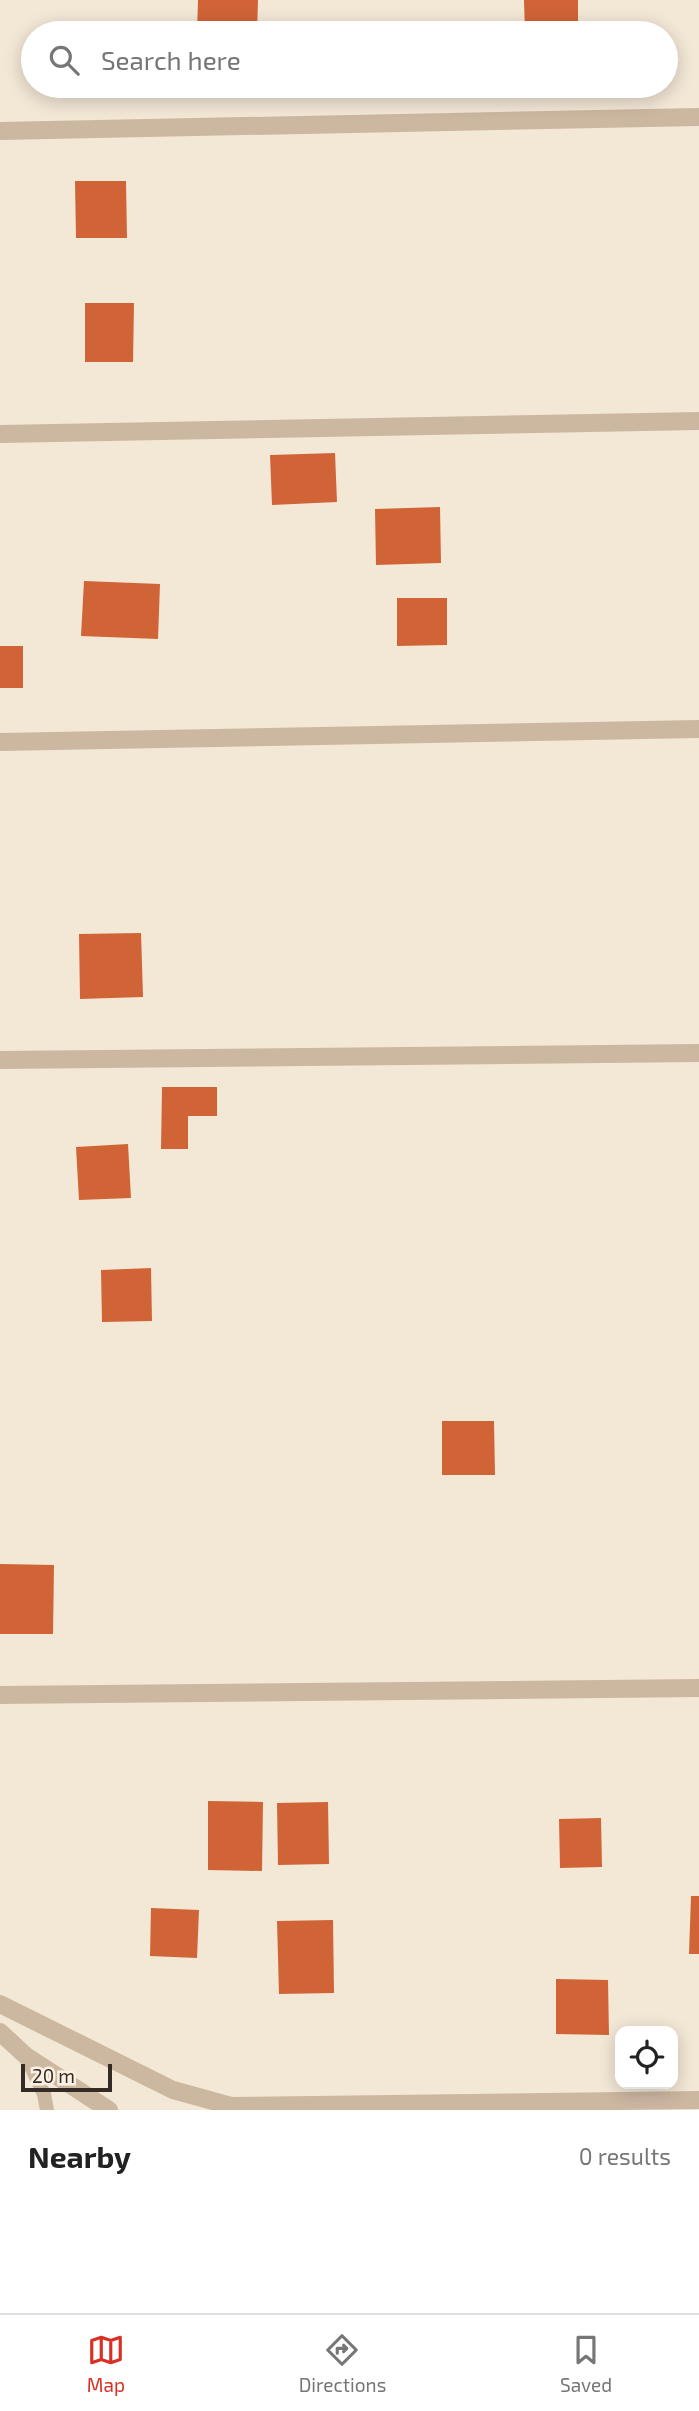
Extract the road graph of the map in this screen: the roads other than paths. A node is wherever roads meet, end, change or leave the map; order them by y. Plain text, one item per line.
1 (699, 117) edge
2 (0, 131) edge
3 (699, 421) edge
4 (0, 433) edge
5 (699, 729) edge
6 (0, 742) edge
7 (699, 1053) edge
8 (0, 1060) edge
9 (699, 1688) edge
10 (0, 1695) edge
11 (0, 2004) edge
12 (0, 2032) edge
13 (26, 2056) junction
14 (699, 2100) edge
15 (47, 2110) edge
16 (109, 2110) edge

1 - 2 street
3 - 4 street
5 - 6 street
7 - 8 street
9 - 10 street
11 - 14 street
12 - 13 street
13 - 15 lane
13 - 16 street

